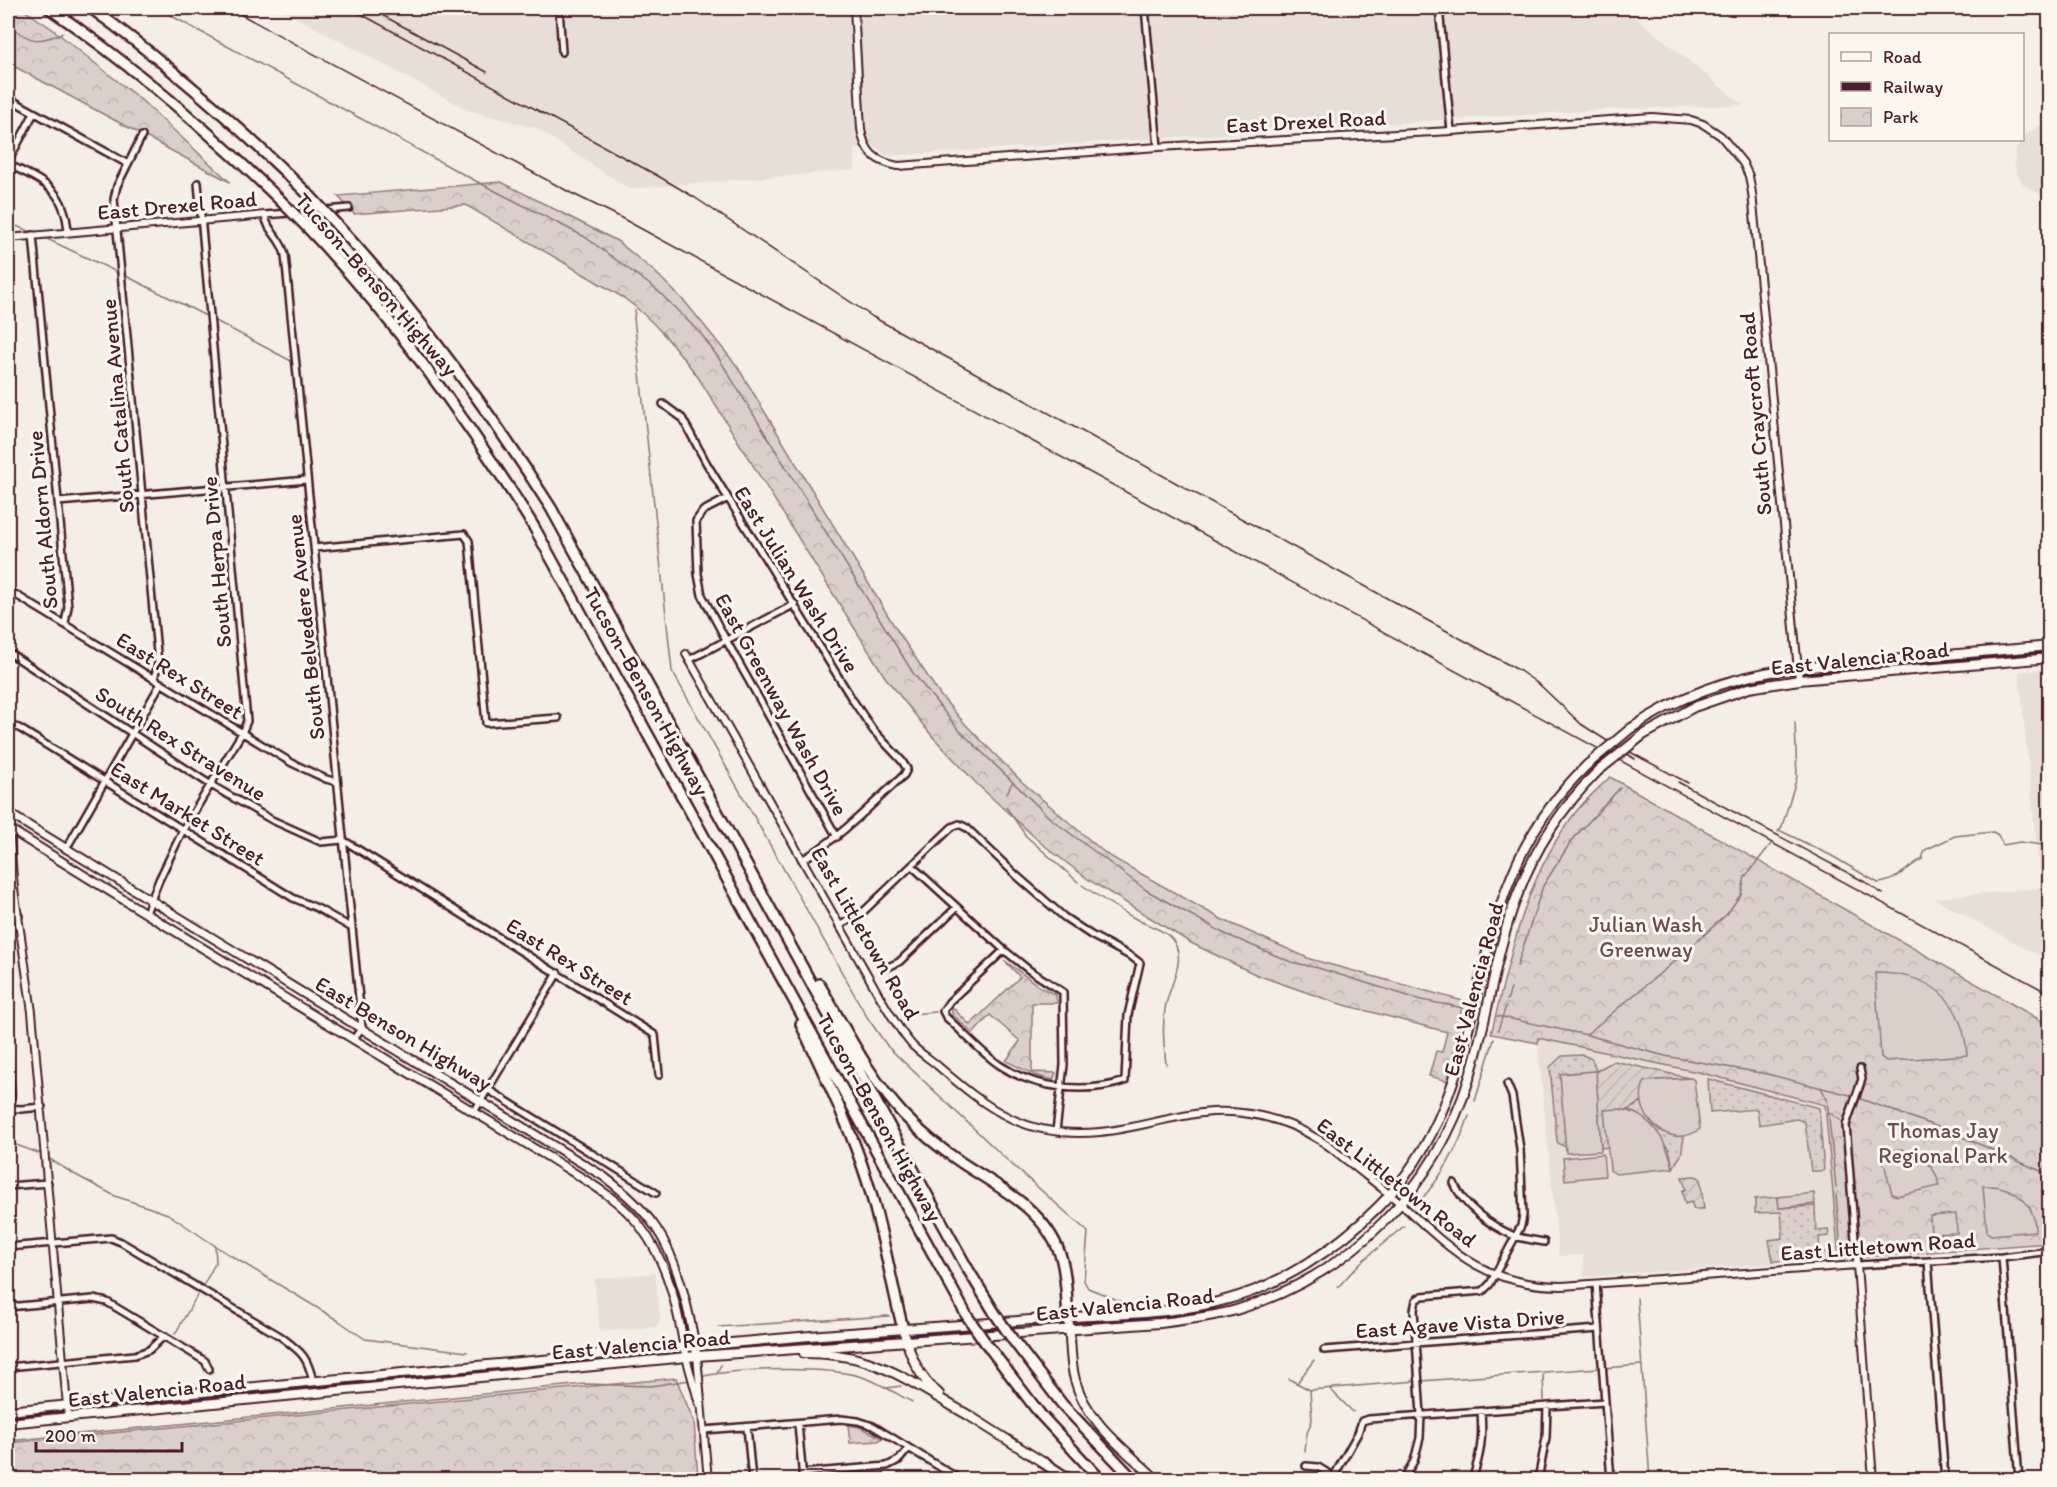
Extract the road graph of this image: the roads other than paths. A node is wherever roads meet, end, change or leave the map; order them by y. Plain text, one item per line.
1 (49, 8) edge
2 (91, 8) edge
3 (560, 8) edge
4 (854, 8) edge
5 (1145, 8) edge
6 (1439, 8) edge
7 (562, 52) dead end
8 (8, 98) edge
9 (34, 112) junction
10 (1450, 131) junction
11 (142, 136) dead end
12 (1158, 147) junction
13 (1733, 149) joint
14 (8, 163) edge
15 (128, 164) junction
16 (198, 183) dead end
17 (349, 208) dead end
18 (265, 215) junction
19 (201, 221) junction
20 (117, 228) junction
21 (68, 232) junction
22 (33, 235) junction
23 (8, 238) edge
24 (663, 404) dead end
25 (307, 480) junction
26 (226, 487) junction
27 (142, 494) junction
28 (728, 498) junction
29 (58, 502) junction
30 (314, 548) junction
31 (8, 590) edge
32 (795, 604) junction
33 (65, 623) junction
34 (726, 640) junction
35 (2049, 646) edge
36 (8, 652) edge
37 (688, 657) joint
38 (2049, 658) edge
39 (1798, 668) junction
40 (154, 679) junction
41 (1799, 680) junction
42 (161, 683) junction
43 (558, 718) dead end
44 (8, 725) edge
45 (242, 733) junction
46 (133, 734) junction
47 (8, 736) edge
48 (105, 781) junction
49 (337, 782) junction
50 (211, 785) junction
51 (8, 814) edge
52 (723, 819) junction
53 (9, 829) edge
54 (183, 830) junction
55 (837, 837) junction
56 (344, 840) junction
57 (66, 849) junction
58 (802, 860) junction
59 (912, 866) junction
60 (11, 889) edge
61 (152, 901) junction
62 (957, 908) junction
63 (146, 913) junction
64 (20, 916) junction
65 (8, 917) edge
66 (839, 926) junction
67 (352, 928) junction
68 (1004, 950) junction
69 (770, 956) junction
70 (888, 967) dead end
71 (558, 973) junction
72 (362, 1027) junction
73 (354, 1039) junction
74 (8, 1051) edge
75 (1860, 1069) dead end
76 (659, 1075) dead end
77 (1508, 1084) dead end
78 (1060, 1087) junction
79 (487, 1089) junction
80 (480, 1100) junction
81 (42, 1107) junction
82 (8, 1108) edge
83 (474, 1112) junction
84 (1056, 1131) junction
85 (48, 1183) junction
86 (1454, 1183) dead end
87 (8, 1186) edge
88 (656, 1193) dead end
89 (1390, 1195) junction
90 (1401, 1204) junction
91 (1514, 1236) junction
92 (1544, 1242) dead end
93 (53, 1243) junction
94 (8, 1247) edge
95 (2049, 1251) edge
96 (2002, 1257) junction
97 (1928, 1262) junction
98 (1857, 1265) junction
99 (1495, 1275) junction
100 (1596, 1284) junction
101 (58, 1302) junction
102 (8, 1307) edge
103 (1068, 1317) junction
104 (903, 1329) junction
105 (1069, 1329) junction
106 (1599, 1329) junction
107 (277, 1335) junction
108 (164, 1336) junction
109 (906, 1340) junction
110 (273, 1341) dead end
111 (1416, 1342) junction
112 (695, 1346) junction
113 (684, 1347) junction
114 (1324, 1350) dead end
115 (770, 1351) junction
116 (697, 1356) junction
117 (686, 1357) junction
118 (63, 1362) junction
119 (8, 1367) edge
120 (208, 1369) dead end
121 (313, 1381) junction
122 (697, 1382) junction
123 (1605, 1402) junction
124 (67, 1405) junction
125 (1547, 1407) junction
126 (8, 1411) edge
127 (1481, 1411) junction
128 (1421, 1415) junction
129 (970, 1416) junction
130 (68, 1417) junction
131 (8, 1422) edge
132 (798, 1423) junction
133 (747, 1427) junction
134 (704, 1430) junction
135 (909, 1448) junction
136 (1044, 1463) junction
137 (1306, 1466) dead end
138 (802, 1476) edge
139 (953, 1478) edge
140 (1336, 1478) edge
141 (708, 1479) edge
142 (752, 1479) edge
143 (961, 1479) edge
144 (1061, 1479) edge
145 (1070, 1479) edge
146 (1101, 1479) edge
147 (1134, 1479) edge
148 (1157, 1479) edge
149 (1403, 1479) edge
150 (1472, 1479) edge
151 (1538, 1479) edge
152 (1611, 1479) edge
153 (1873, 1479) edge
154 (1945, 1479) edge
155 (2019, 1479) edge

1 - 69 highway, Tucson–Benson Highway, bridge
2 - 52 highway, Tucson–Benson Highway, bridge
3 - 7 street
4 - 12 street, East Drexel Road
5 - 12 street
6 - 10 street
8 - 9 street
9 - 14 street
9 - 15 street
10 - 12 street, East Drexel Road
10 - 13 street, East Drexel Road
11 - 15 street, South Catalina Avenue
13 - 39 street, South Craycroft Road
14 - 21 street
15 - 20 street, South Catalina Avenue
16 - 19 street, South Herpa Drive
17 - 18 street, East Drexel Road
18 - 19 street, East Drexel Road
18 - 25 street, South Belvedere Avenue
19 - 20 street, East Drexel Road
19 - 26 street, South Herpa Drive
20 - 21 street, East Drexel Road
20 - 27 street, South Catalina Avenue
21 - 22 street, East Drexel Road
22 - 23 street, East Drexel Road
22 - 29 street, South Aldorn Drive
24 - 28 street, East Julian Wash Drive
25 - 26 street
25 - 30 street, South Belvedere Avenue
26 - 27 street
26 - 45 street, South Herpa Drive
27 - 29 street
27 - 40 street, South Catalina Avenue
28 - 32 street, East Julian Wash Drive
28 - 34 street, East Greenway Wash Drive
29 - 33 street, South Aldorn Drive
30 - 43 street
30 - 49 street, South Belvedere Avenue
31 - 33 street, East Rex Street
32 - 34 street
32 - 55 street, East Julian Wash Drive
33 - 40 street, East Rex Street
34 - 37 street
34 - 55 street, East Greenway Wash Drive
35 - 39 main road, East Valencia Road
36 - 46 street, South Rex Stravenue
37 - 58 street, East Littletown Road
38 - 41 main road, East Valencia Road
39 - 41 street, South Craycroft Road
39 - 89 main road, East Valencia Road, bridge
40 - 42 street, East Rex Street
41 - 90 main road, East Valencia Road, bridge
42 - 45 street, East Rex Street
42 - 46 street
44 - 48 street, East Market Street
45 - 49 street, East Rex Street
45 - 50 street, South Herpa Drive
46 - 48 street
46 - 50 street, South Rex Stravenue
47 - 51 street
48 - 54 street, East Market Street
48 - 57 street
49 - 56 street, South Belvedere Avenue
50 - 54 street, South Herpa Drive
50 - 56 street, South Rex Stravenue
51 - 53 street
51 - 57 main road, East Benson Highway
52 - 103 highway
52 - 147 highway, Tucson–Benson Highway, bridge
53 - 60 street
53 - 63 main road, East Benson Highway
54 - 61 street, South Herpa Drive
54 - 67 street, East Market Street
55 - 58 street
56 - 67 street, South Belvedere Avenue
56 - 71 street, East Rex Street
57 - 61 main road, East Benson Highway
58 - 66 street, East Littletown Road
59 - 62 street
59 - 66 street
59 - 78 street
60 - 64 street
61 - 63 street, South Herpa Drive
61 - 72 main road, East Benson Highway
62 - 68 street
62 - 70 street
63 - 73 main road, East Benson Highway
64 - 65 street
64 - 81 street
66 - 84 street, East Littletown Road
67 - 72 street, South Belvedere Avenue
68 - 78 street
68 - 78 street
69 - 104 highway
69 - 146 highway, Tucson–Benson Highway, bridge
71 - 76 street, East Rex Street
71 - 79 street
72 - 73 street
72 - 80 main road, East Benson Highway
73 - 83 main road, East Benson Highway
74 - 82 street
75 - 98 street
77 - 91 street
78 - 84 street
79 - 80 street
79 - 88 street, East Benson Highway
80 - 83 street
80 - 112 main road, East Benson Highway
81 - 82 street
81 - 85 street
83 - 113 main road, East Benson Highway
84 - 89 street, East Littletown Road
85 - 87 street
85 - 93 street
86 - 91 street
89 - 90 street, East Littletown Road
89 - 103 main road, East Valencia Road
90 - 99 street, East Littletown Road
90 - 105 main road, East Valencia Road
91 - 92 street
91 - 99 street
93 - 94 street
93 - 101 street
93 - 107 street
95 - 96 street, East Littletown Road
96 - 97 street, East Littletown Road
96 - 155 street
97 - 98 street, East Littletown Road
97 - 154 street
98 - 100 street, East Littletown Road
98 - 153 street
99 - 100 street, East Littletown Road
99 - 111 street
100 - 106 street
101 - 102 street
101 - 108 street
101 - 118 street
103 - 104 main road, East Valencia Road
103 - 105 main road
104 - 109 main road
104 - 112 main road, East Valencia Road
105 - 109 main road, East Valencia Road
105 - 148 main road
106 - 111 street, East Agave Vista Drive
106 - 123 street
107 - 110 street
107 - 121 street
108 - 118 street
108 - 120 street
109 - 115 main road, East Valencia Road
109 - 129 main road
111 - 114 street, East Agave Vista Drive
111 - 128 street
112 - 113 main road, East Valencia Road
112 - 116 main road, East Benson Highway
113 - 117 main road, East Benson Highway
113 - 121 main road, East Valencia Road
115 - 116 main road, East Valencia Road
115 - 129 main road
116 - 117 main road, East Valencia Road
116 - 122 street
117 - 122 street
117 - 130 main road, East Valencia Road
118 - 119 street
118 - 124 street
121 - 124 main road, East Valencia Road
122 - 134 street
123 - 125 street
123 - 152 street
124 - 126 main road, East Valencia Road
124 - 130 street
125 - 127 street
125 - 151 street
127 - 128 street
127 - 150 street
128 - 140 street
128 - 149 street
129 - 136 main road
130 - 131 main road, East Valencia Road
132 - 133 street
132 - 135 street
132 - 138 street
133 - 134 street
133 - 142 street
134 - 141 street
135 - 138 street
135 - 139 street
136 - 144 main road
136 - 145 highway
137 - 140 street
139 - 143 street

